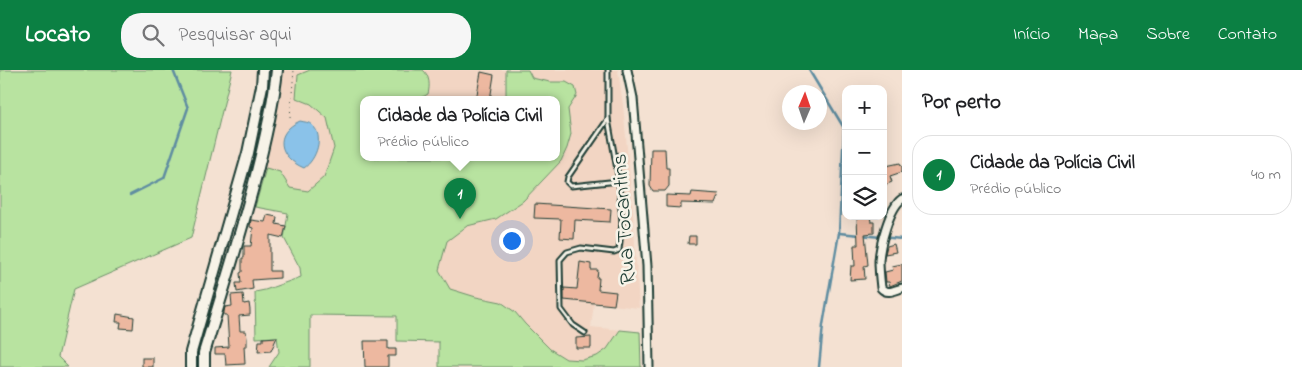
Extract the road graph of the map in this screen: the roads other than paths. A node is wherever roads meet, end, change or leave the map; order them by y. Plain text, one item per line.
1 (263, 70) edge
2 (277, 70) edge
3 (608, 70) edge
4 (627, 70) edge
5 (608, 119) junction
6 (619, 181) junction
7 (902, 199) edge
8 (902, 288) edge
9 (585, 333) dead end
10 (191, 367) edge
11 (204, 367) edge
12 (649, 367) edge

1 - 10 main road
2 - 11 main road
3 - 5 lane
4 - 12 street, Rua Tocantins
5 - 6 lane
5 - 6 lane
6 - 9 lane
7 - 8 street

